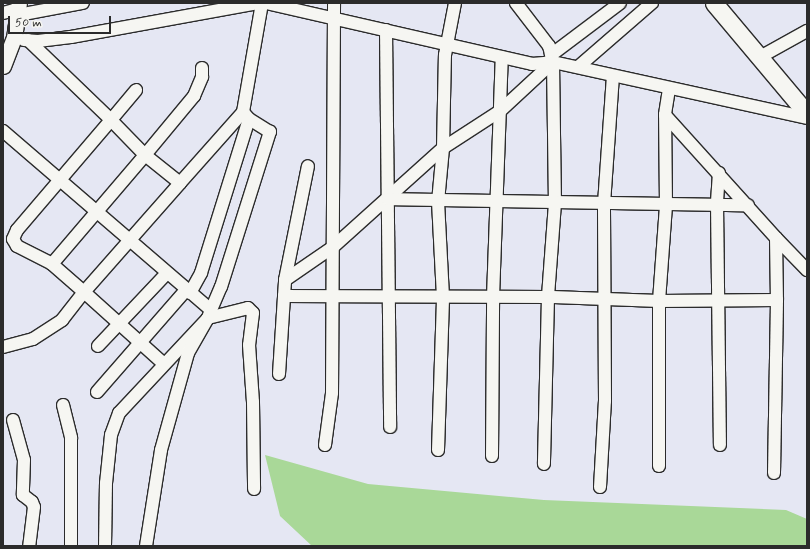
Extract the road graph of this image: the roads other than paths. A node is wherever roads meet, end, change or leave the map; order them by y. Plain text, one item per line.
1 (83, 3) edge
2 (258, 3) edge
3 (262, 3) edge
4 (266, 3) edge
5 (334, 3) edge
6 (455, 3) edge
7 (516, 3) edge
8 (620, 3) edge
9 (652, 3) edge
10 (714, 3) edge
11 (290, 6) edge
12 (18, 9) edge
13 (3, 13) edge
14 (335, 19) junction
15 (386, 30) junction
16 (807, 31) edge
17 (21, 39) junction
18 (447, 44) junction
19 (502, 57) junction
20 (760, 57) junction
21 (552, 58) junction
22 (3, 66) edge
23 (578, 67) junction
24 (202, 68) dead end
25 (613, 76) junction
26 (668, 89) junction
27 (136, 90) dead end
28 (500, 111) junction
29 (807, 114) edge
30 (246, 115) junction
31 (665, 115) junction
32 (807, 118) edge
33 (110, 120) junction
34 (3, 131) edge
35 (443, 148) junction
36 (145, 155) junction
37 (308, 166) dead end
38 (719, 173) junction
39 (60, 180) junction
40 (180, 183) junction
41 (388, 199) junction
42 (438, 202) junction
43 (495, 202) junction
44 (555, 203) junction
45 (604, 204) junction
46 (666, 204) junction
47 (717, 204) junction
48 (748, 205) junction
49 (96, 211) junction
50 (776, 238) junction
51 (130, 241) junction
52 (333, 247) junction
53 (52, 264) junction
54 (807, 270) edge
55 (167, 273) junction
56 (285, 280) junction
57 (188, 291) junction
58 (84, 292) junction
59 (284, 296) junction
60 (443, 297) junction
61 (493, 297) junction
62 (548, 297) junction
63 (334, 298) junction
64 (389, 298) junction
65 (605, 299) junction
66 (719, 300) junction
67 (777, 300) junction
68 (659, 301) junction
69 (210, 314) junction
70 (118, 324) junction
71 (140, 342) junction
72 (3, 346) edge
73 (98, 346) dead end
74 (164, 364) junction
75 (279, 374) dead end
76 (97, 392) dead end
77 (63, 405) dead end
78 (13, 420) dead end
79 (390, 427) dead end
80 (325, 445) dead end
81 (720, 445) dead end
82 (438, 450) dead end
83 (492, 456) dead end
84 (544, 464) dead end
85 (659, 466) dead end
86 (774, 473) dead end
87 (600, 487) dead end
88 (254, 488) dead end
89 (29, 546) edge
90 (71, 546) edge
91 (105, 546) edge
92 (146, 546) edge

1 - 12 street
2 - 17 street
3 - 30 street
4 - 11 street
5 - 14 street
6 - 18 street
7 - 21 street
8 - 21 street
9 - 23 street
10 - 20 main road
11 - 14 street
12 - 13 street
12 - 17 street
14 - 15 street
14 - 52 street
15 - 18 street
15 - 41 street
16 - 20 street
17 - 22 street
17 - 33 street
18 - 19 street
18 - 35 street
19 - 21 street
19 - 28 street
20 - 29 main road
21 - 23 street
21 - 28 street
21 - 44 street
23 - 25 street
24 - 36 street
25 - 26 street
25 - 45 street
26 - 31 street
26 - 32 street
27 - 33 street
28 - 35 street
28 - 43 street
30 - 40 street
30 - 57 street
30 - 69 street
31 - 38 street
31 - 46 street
33 - 36 street
33 - 39 street
34 - 39 street
35 - 41 street
35 - 42 street
36 - 40 street
36 - 49 street
37 - 56 street
38 - 47 street
38 - 48 street
39 - 49 street
39 - 53 street
40 - 51 street
41 - 42 street
41 - 52 street
41 - 64 street
42 - 43 street
42 - 60 street
43 - 44 street
43 - 61 street
44 - 45 street
44 - 62 street
45 - 46 street
45 - 65 street
46 - 47 street
46 - 68 street
47 - 48 street
47 - 66 street
48 - 50 street
49 - 51 street
49 - 53 street
50 - 54 street
50 - 67 street
51 - 55 street
51 - 58 street
52 - 56 street
52 - 63 street
53 - 58 street
55 - 57 street
55 - 70 street
56 - 59 street
57 - 69 street
57 - 71 street
58 - 70 street
58 - 72 street
59 - 63 street
59 - 75 street
60 - 61 street
60 - 64 street
60 - 82 street
61 - 62 street
61 - 83 street
62 - 65 street
62 - 84 street
63 - 64 street
63 - 80 street
64 - 79 street
65 - 68 street
65 - 87 street
66 - 67 street
66 - 68 street
66 - 81 street
67 - 86 street
68 - 85 street
69 - 74 street
69 - 88 street
69 - 92 street
70 - 71 street
70 - 73 street
71 - 74 street
71 - 76 street
74 - 91 street
77 - 90 street
78 - 89 street

